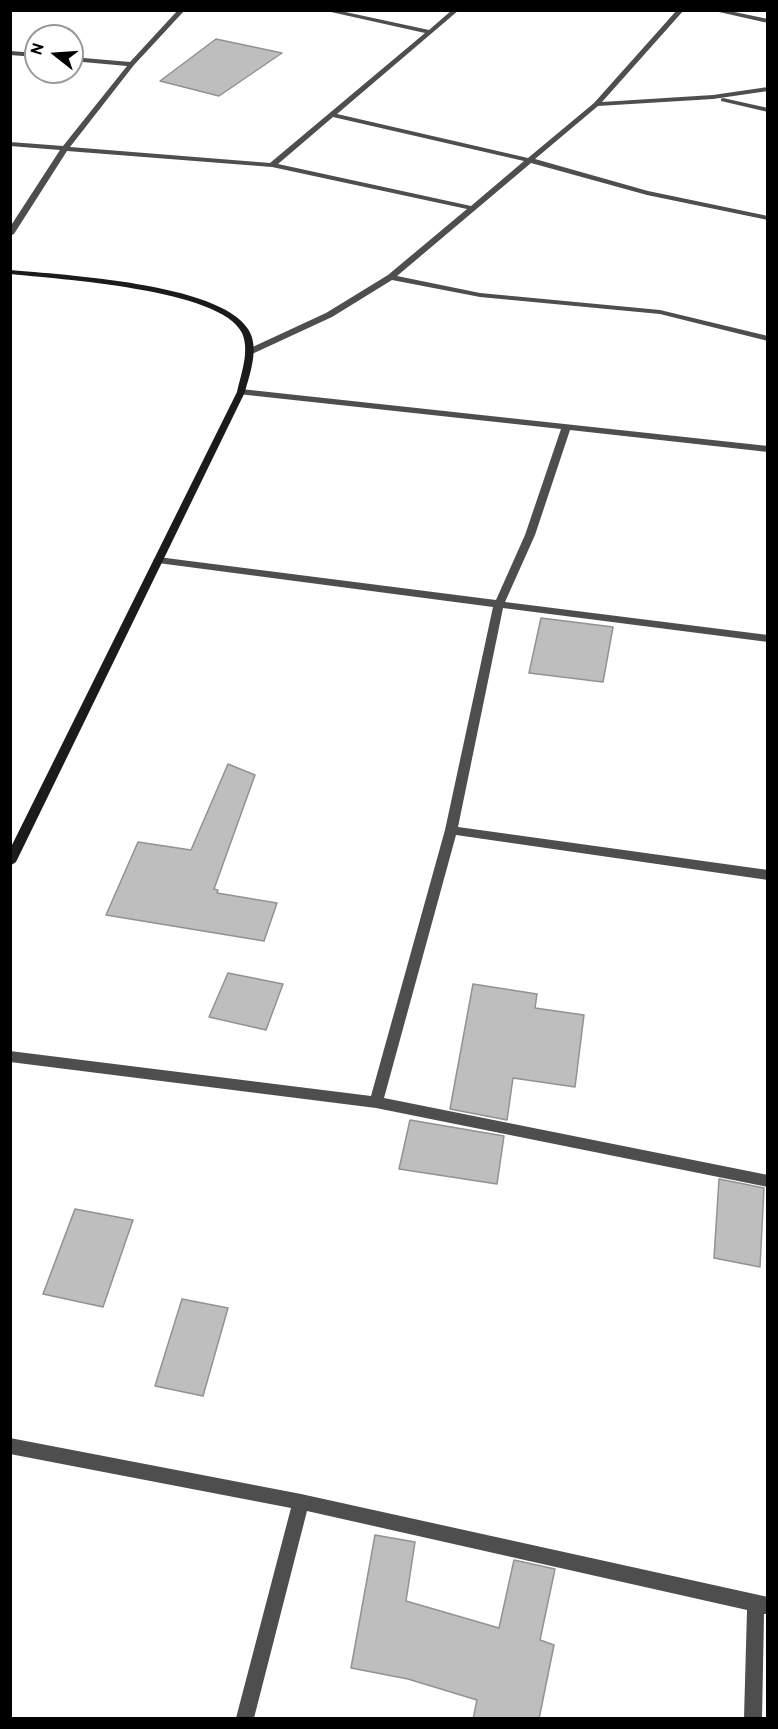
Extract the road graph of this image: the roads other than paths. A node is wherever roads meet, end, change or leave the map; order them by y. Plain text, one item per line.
1 (182, 10) edge
2 (325, 10) edge
3 (456, 10) edge
4 (681, 10) edge
5 (713, 10) edge
6 (768, 21) edge
7 (430, 32) junction
8 (84, 59) edge
9 (132, 64) junction
10 (768, 89) edge
11 (713, 97) junction
12 (596, 104) junction
13 (768, 110) edge
14 (331, 115) junction
15 (10, 144) edge
16 (64, 150) junction
17 (529, 160) junction
18 (272, 165) junction
19 (471, 208) junction
20 (768, 218) edge
21 (10, 234) edge
22 (10, 272) edge
23 (391, 277) junction
24 (768, 339) edge
25 (249, 352) junction
26 (241, 392) junction
27 (566, 428) junction
28 (768, 448) edge
29 (158, 560) junction
30 (500, 604) junction
31 (768, 639) edge
32 (451, 830) junction
33 (10, 862) edge
34 (768, 875) edge
35 (10, 1056) edge
36 (376, 1102) junction
37 (768, 1181) edge
38 (10, 1446) edge
39 (301, 1502) junction
40 (762, 1605) edge
41 (245, 1719) edge
42 (753, 1719) edge

1 - 9 street
2 - 7 street
3 - 7 street
4 - 12 street
5 - 6 street
7 - 14 street
8 - 9 street
9 - 16 street
10 - 11 street
11 - 12 street
11 - 13 street
12 - 17 street
14 - 17 street
14 - 18 street
15 - 16 street
16 - 18 street
16 - 21 street
17 - 19 street
17 - 20 street
18 - 19 street
19 - 23 street
22 - 25 street
23 - 24 street
23 - 25 street
25 - 26 street
26 - 27 street
26 - 29 street
27 - 28 street
27 - 30 street
29 - 30 street
29 - 33 street
30 - 31 street
30 - 32 street
32 - 34 street
32 - 36 street
35 - 36 street
36 - 37 street
38 - 39 street
39 - 40 street
39 - 41 street
40 - 42 street

